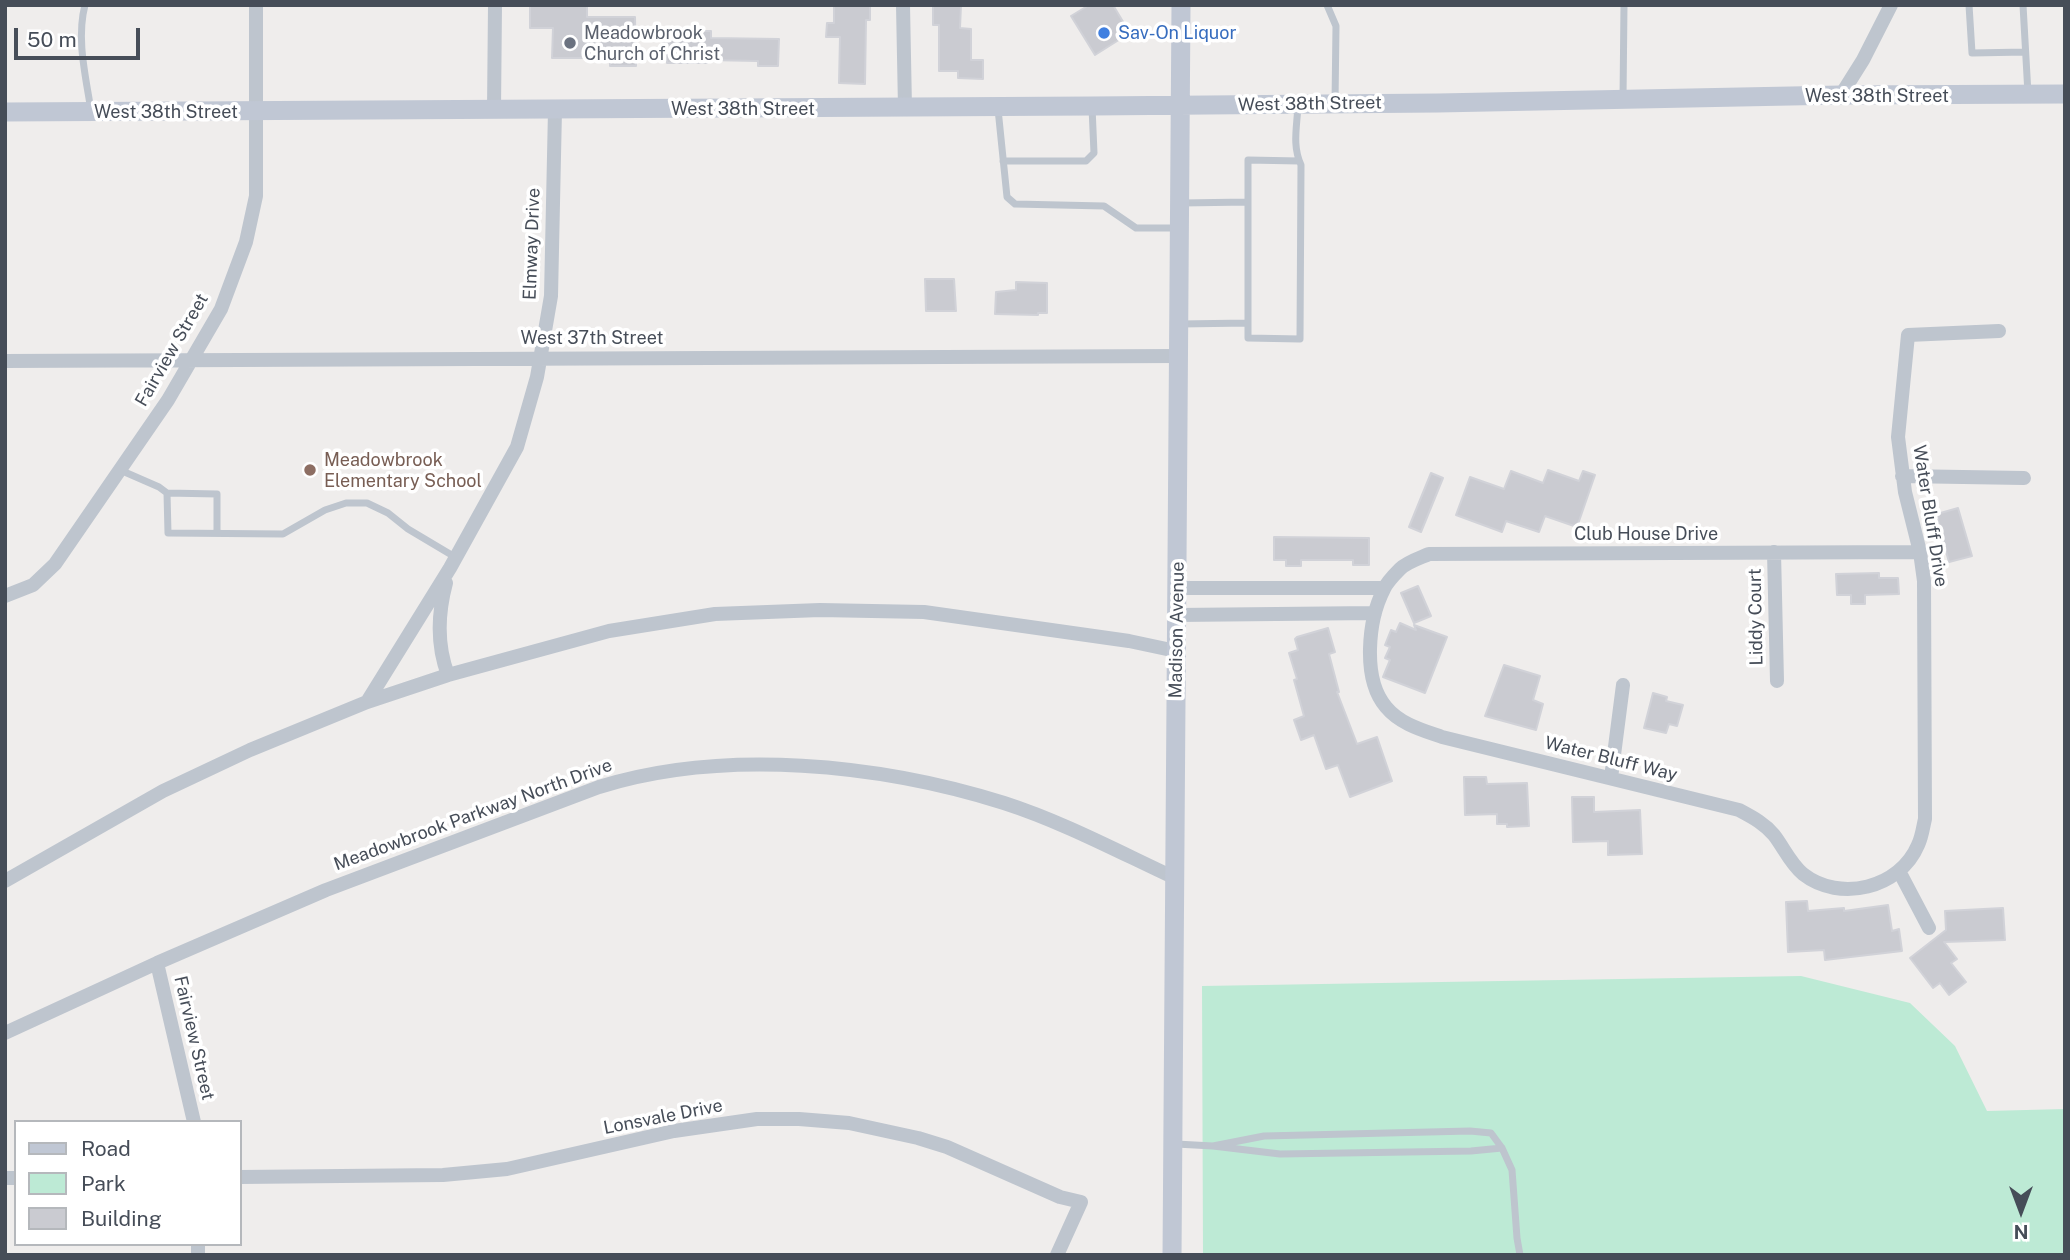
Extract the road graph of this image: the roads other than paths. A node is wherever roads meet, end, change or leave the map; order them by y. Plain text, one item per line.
1 (85, 5) edge
2 (257, 5) edge
3 (495, 5) edge
4 (903, 5) edge
5 (1181, 5) edge
6 (1327, 5) edge
7 (1624, 5) edge
8 (1891, 5) edge
9 (1969, 5) edge
10 (2023, 5) edge
11 (2025, 52) junction
12 (2028, 94) junction
13 (2065, 94) edge
14 (1841, 95) junction
15 (1623, 99) junction
16 (1335, 103) junction
17 (1298, 104) junction
18 (1181, 105) junction
19 (1092, 106) junction
20 (997, 107) junction
21 (905, 108) junction
22 (495, 110) junction
23 (555, 110) junction
24 (5, 112) edge
25 (91, 112) junction
26 (257, 112) junction
27 (1299, 161) junction
28 (1003, 162) junction
29 (1248, 202) junction
30 (1180, 203) junction
31 (1180, 228) junction
32 (1248, 323) junction
33 (1180, 324) junction
34 (1999, 331) dead end
35 (1179, 356) junction
36 (540, 358) junction
37 (191, 360) junction
38 (5, 361) edge
39 (120, 470) junction
40 (1902, 477) junction
41 (2024, 478) dead end
42 (167, 493) junction
43 (217, 533) junction
44 (1774, 552) junction
45 (1920, 552) junction
46 (452, 562) junction
47 (1177, 588) junction
48 (1384, 588) junction
49 (5, 596) edge
50 (1375, 613) junction
51 (1177, 615) junction
52 (1176, 651) junction
53 (447, 675) junction
54 (1777, 681) dead end
55 (1623, 685) dead end
56 (368, 702) junction
57 (1611, 778) junction
58 (1899, 871) junction
59 (1175, 878) junction
60 (5, 881) edge
61 (1929, 928) dead end
62 (158, 963) junction
63 (5, 1033) edge
64 (194, 1120) edge
65 (1173, 1143) junction
66 (1213, 1146) junction
67 (1502, 1148) junction
68 (242, 1177) edge
69 (1057, 1255) edge
70 (1172, 1255) edge
71 (1520, 1255) edge

1 - 25 lane
2 - 26 street, Fairview Street
3 - 22 street
4 - 21 street
5 - 18 main road, Madison Avenue
6 - 16 lane
7 - 15 lane
8 - 14 street
9 - 11 lane
10 - 11 lane
11 - 12 lane
12 - 13 main road, West 38th Street
12 - 14 main road, West 38th Street
14 - 15 main road, West 38th Street
15 - 16 main road, West 38th Street
16 - 17 main road, West 38th Street
17 - 18 main road, West 38th Street
17 - 27 lane
18 - 19 main road, West 38th Street
18 - 30 main road, Madison Avenue
19 - 20 main road, West 38th Street
19 - 28 lane
20 - 21 main road, West 38th Street
20 - 28 lane
21 - 23 main road, West 38th Street
22 - 23 main road, West 38th Street
22 - 26 main road, West 38th Street
23 - 36 street, Elmway Drive
24 - 25 main road, West 38th Street
25 - 26 main road, West 38th Street
26 - 37 street, Fairview Street
27 - 29 lane
27 - 32 lane
28 - 31 lane
29 - 30 lane
29 - 32 lane
30 - 31 main road, Madison Avenue
31 - 33 main road, Madison Avenue
32 - 33 lane
33 - 35 main road, Madison Avenue
34 - 40 street, Water Bluff Drive
35 - 36 street, West 37th Street
35 - 47 main road, Madison Avenue
36 - 37 street, West 37th Street
36 - 46 street, Elmway Drive
37 - 38 street, West 37th Street
37 - 39 street, Fairview Street
39 - 42 lane
39 - 49 street, Fairview Street
40 - 41 street
40 - 45 street, Water Bluff Drive
42 - 43 lane
42 - 43 lane
43 - 46 lane
44 - 45 street, Club House Drive
44 - 48 street, Club House Drive
44 - 54 street, Liddy Court
45 - 58 street, Water Bluff Drive
46 - 53 street, Elmway Drive
46 - 56 street, Elmway Drive
47 - 48 street
47 - 51 main road, Madison Avenue
48 - 50 street, Club House Drive
50 - 51 street
50 - 57 street, Water Bluff Way
51 - 52 main road, Madison Avenue
52 - 53 street
52 - 59 main road, Madison Avenue
53 - 56 street
55 - 57 street
56 - 60 street
57 - 58 street, Water Bluff Way
58 - 61 street
59 - 62 street, Meadowbrook Parkway North Drive
59 - 65 main road, Madison Avenue
62 - 63 street, Meadowbrook Parkway North Drive
62 - 64 street, Fairview Street
65 - 66 lane
65 - 70 main road, Madison Avenue
66 - 67 lane
66 - 67 lane
67 - 71 lane
68 - 69 street, Lonsvale Drive

